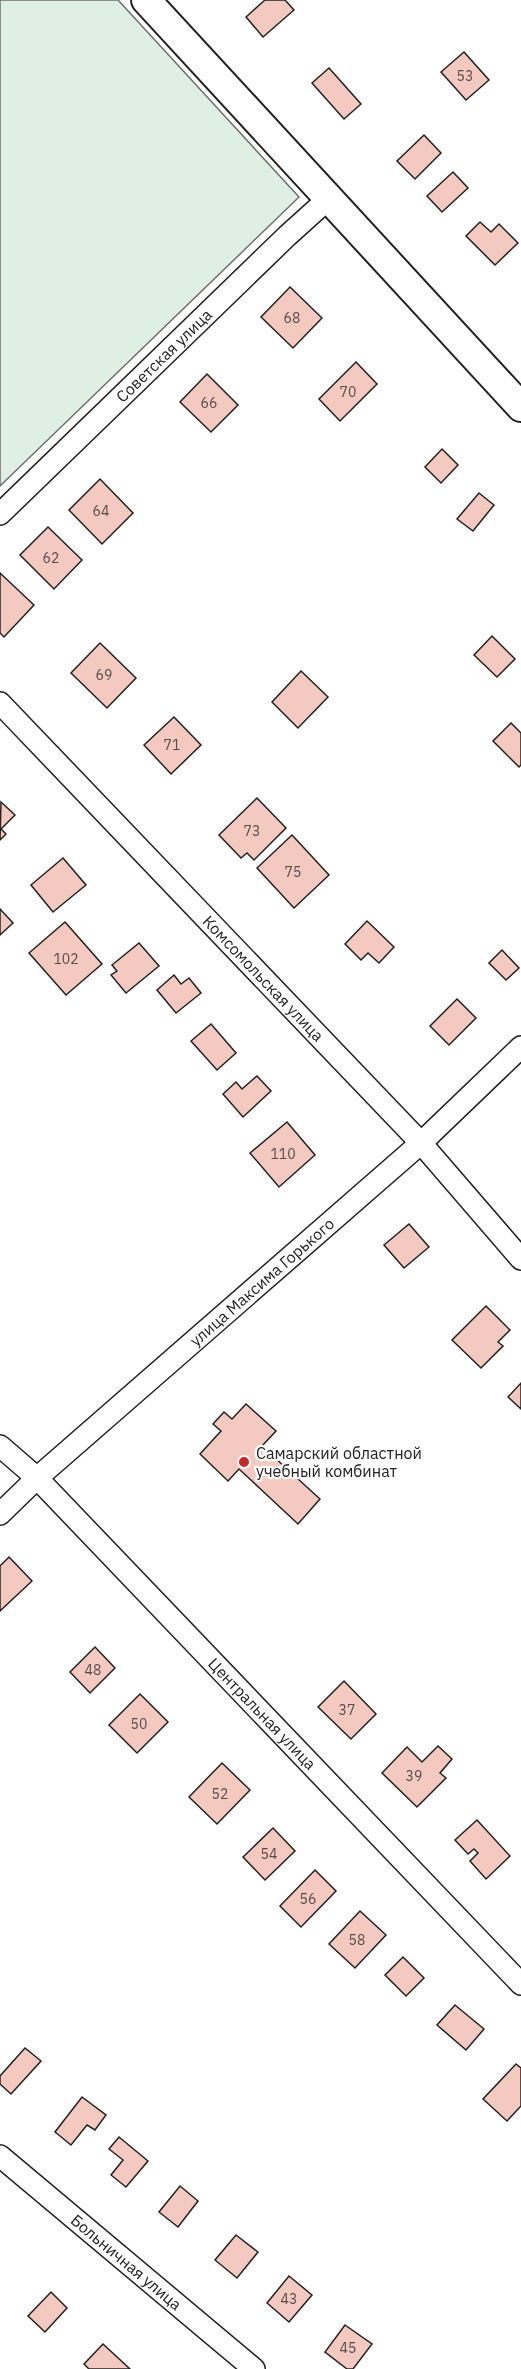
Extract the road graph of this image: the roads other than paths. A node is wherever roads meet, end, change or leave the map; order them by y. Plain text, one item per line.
1 (146, 0) edge
2 (328, 199) junction
3 (521, 407) edge
4 (0, 514) edge
5 (0, 703) edge
6 (521, 1047) edge
7 (421, 1143) junction
8 (521, 1259) edge
9 (0, 1446) edge
10 (37, 1478) junction
11 (0, 1514) edge
12 (521, 1984) edge
13 (0, 2156) edge
14 (254, 2369) edge

1 - 2 street
2 - 3 street
2 - 4 street, Советская улица
5 - 7 street, Комсомольская улица
6 - 7 street, улица Максима Горького
7 - 8 street, Комсомольская улица
7 - 10 street, улица Максима Горького
9 - 10 street, Центральная улица
10 - 11 street, улица Максима Горького
10 - 12 street, Центральная улица
13 - 14 street, Больничная улица

